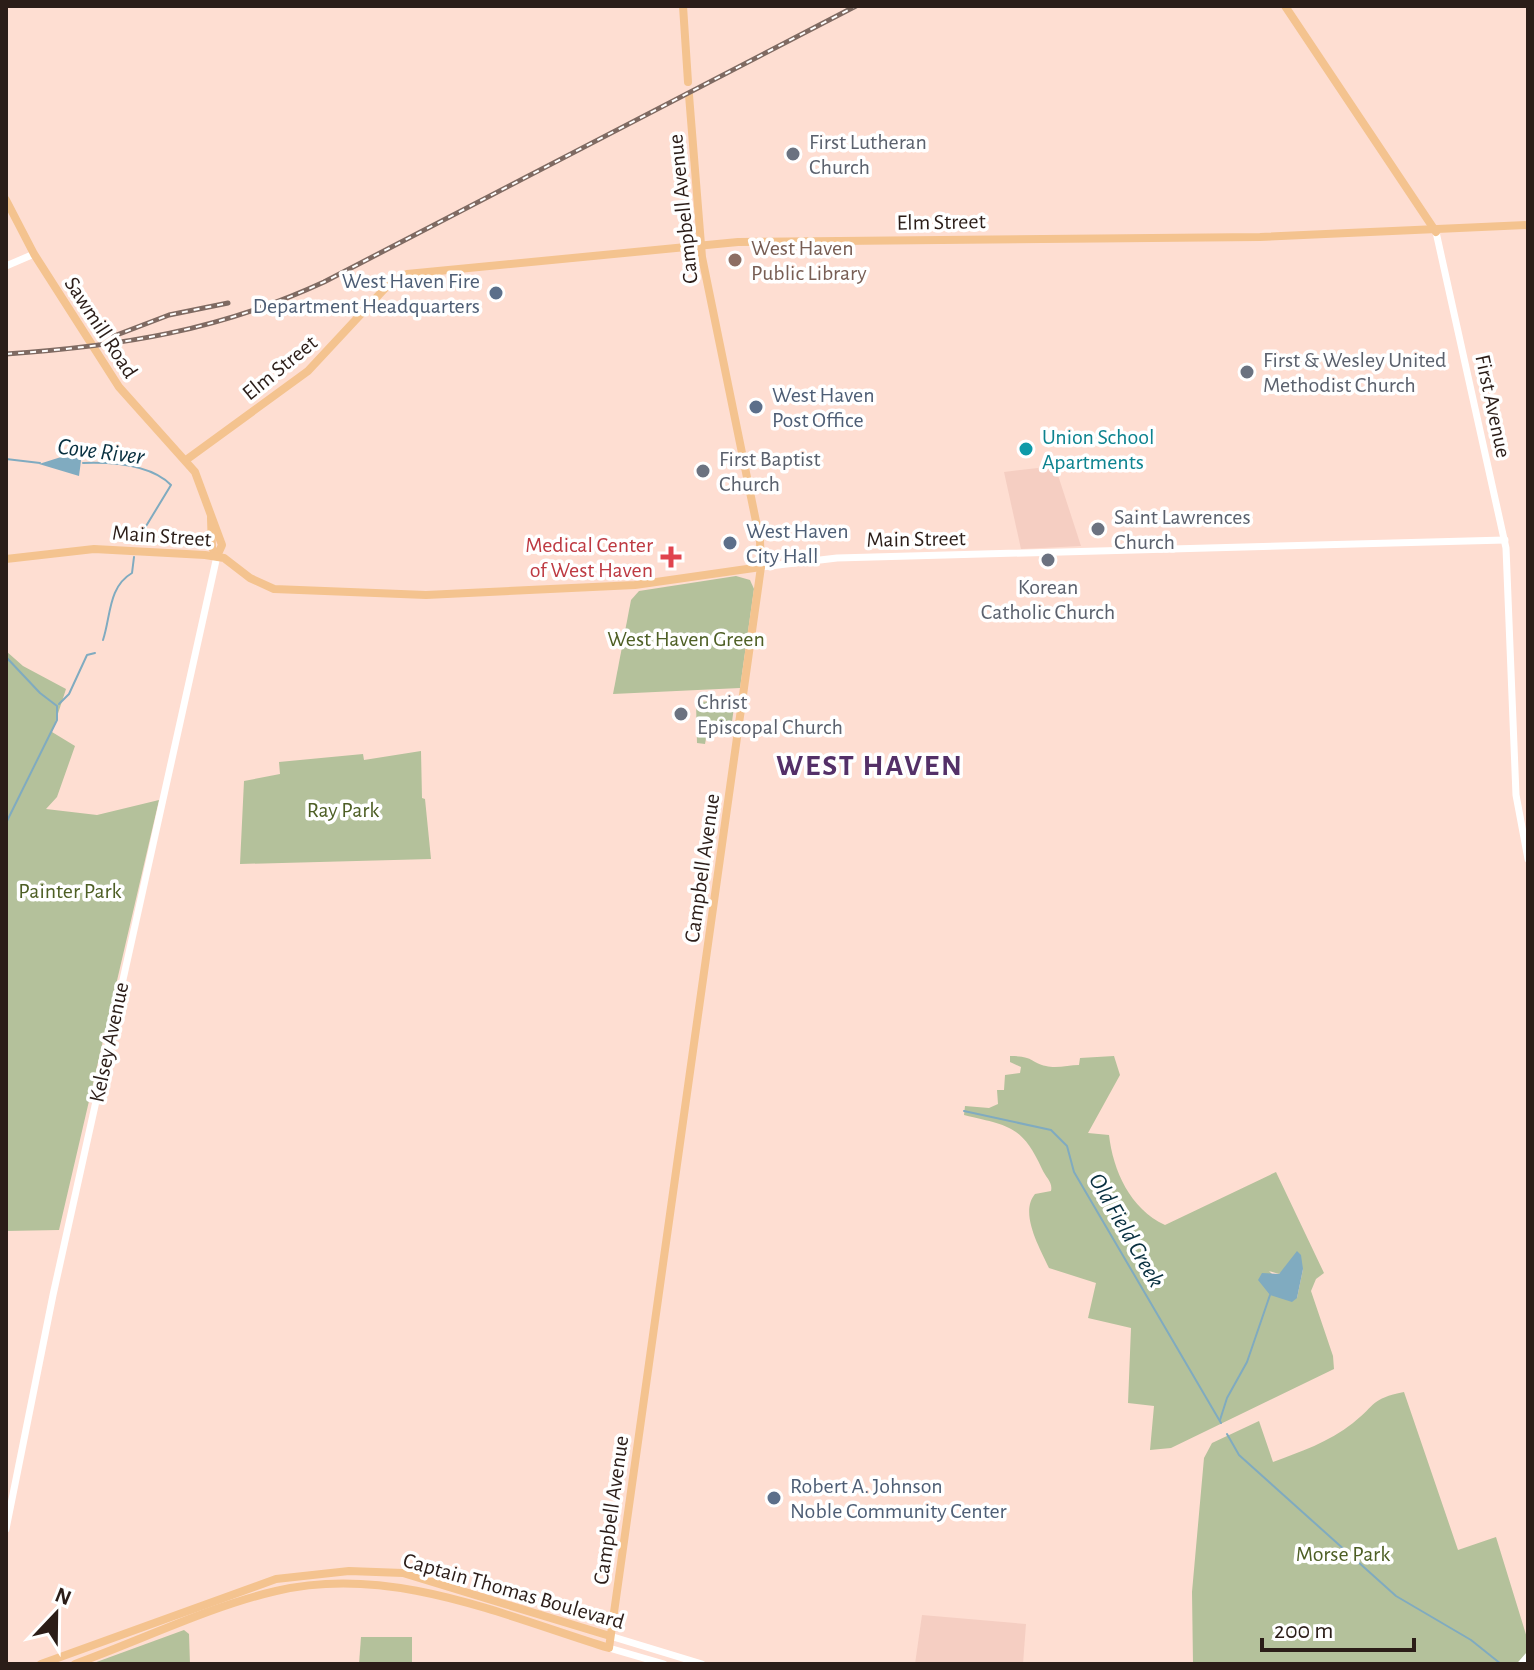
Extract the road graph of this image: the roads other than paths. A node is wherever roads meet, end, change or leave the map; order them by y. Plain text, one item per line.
1 (683, 6) edge
2 (1285, 6) edge
3 (688, 82) dead end
4 (689, 95) dead end
5 (6, 200) edge
6 (1528, 225) edge
7 (1436, 232) junction
8 (700, 244) junction
9 (34, 254) junction
10 (6, 266) edge
11 (186, 460) junction
12 (1505, 540) junction
13 (217, 556) junction
14 (6, 559) edge
15 (761, 567) junction
16 (1528, 859) edge
17 (6, 1529) edge
18 (610, 1636) junction
19 (609, 1648) junction
20 (1528, 1656) edge
21 (41, 1664) edge
22 (75, 1664) edge
23 (664, 1664) edge
24 (702, 1664) edge
25 (1521, 1664) edge

1 - 3 main road
2 - 7 main road, First Avenue
4 - 8 main road, Campbell Avenue
5 - 9 main road, Sawmill Road
6 - 7 main road, Elm Street
7 - 8 main road, Elm Street
7 - 12 street, First Avenue
8 - 11 main road, Elm Street
8 - 15 main road, Campbell Avenue
9 - 10 street
9 - 11 main road, Sawmill Road
11 - 13 main road, Sawmill Road
12 - 15 street, Main Street
12 - 16 street, First Avenue
13 - 14 main road, Main Street
13 - 15 main road, Main Street
13 - 17 street, Kelsey Avenue
15 - 18 main road, Campbell Avenue
18 - 19 main road, Campbell Avenue
18 - 21 main road, Captain Thomas Boulevard
18 - 24 street, Captain Thomas Boulevard
19 - 22 main road, Captain Thomas Boulevard
19 - 23 street, Captain Thomas Boulevard
20 - 25 street

